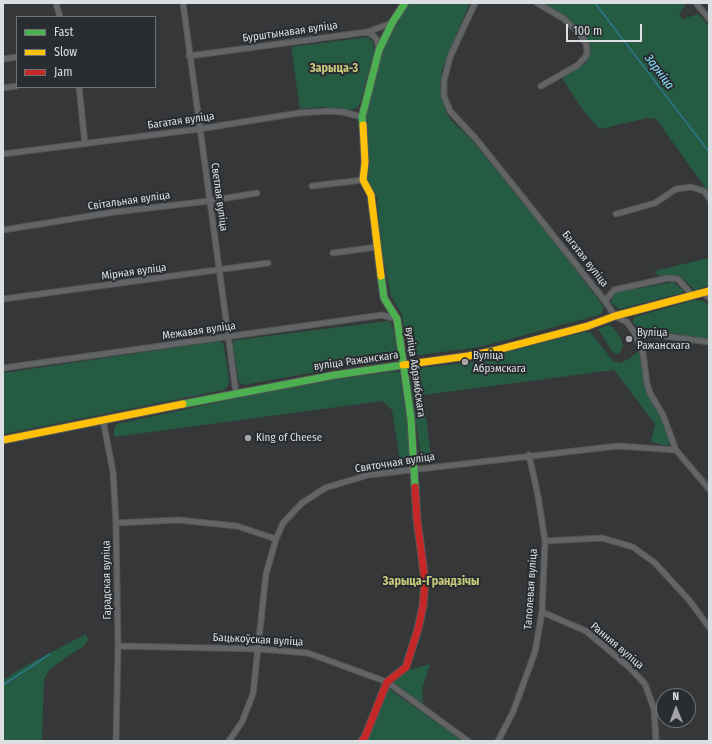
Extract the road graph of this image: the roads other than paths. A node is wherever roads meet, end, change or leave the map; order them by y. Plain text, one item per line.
1 (56, 3) edge
2 (183, 3) edge
3 (405, 3) edge
4 (537, 3) edge
5 (696, 3) edge
6 (473, 5) edge
7 (60, 16) edge
8 (709, 19) edge
9 (392, 23) junction
10 (367, 32) junction
11 (379, 50) junction
12 (189, 56) junction
13 (16, 57) edge
14 (3, 59) edge
15 (16, 86) edge
16 (541, 86) dead end
17 (3, 88) edge
18 (79, 88) edge
19 (362, 117) junction
20 (199, 129) junction
21 (85, 144) junction
22 (3, 154) edge
23 (364, 180) junction
24 (312, 186) dead end
25 (257, 193) dead end
26 (709, 198) edge
27 (209, 201) junction
28 (616, 214) dead end
29 (3, 230) edge
30 (377, 247) junction
31 (332, 252) dead end
32 (268, 263) dead end
33 (219, 270) junction
34 (707, 294) edge
35 (693, 296) junction
36 (3, 300) edge
37 (605, 301) junction
38 (615, 316) junction
39 (397, 319) junction
40 (634, 332) junction
41 (228, 337) junction
42 (709, 342) edge
43 (404, 365) junction
44 (3, 368) edge
45 (236, 393) junction
46 (103, 420) junction
47 (3, 440) edge
48 (676, 450) junction
49 (529, 455) junction
50 (414, 468) junction
51 (709, 489) edge
52 (116, 522) junction
53 (276, 539) junction
54 (545, 541) junction
55 (542, 612) junction
56 (709, 627) edge
57 (118, 646) junction
58 (259, 649) junction
59 (387, 682) junction
60 (116, 741) edge
61 (229, 741) edge
62 (362, 741) edge
63 (468, 741) edge
64 (498, 741) edge
65 (656, 741) edge

1 - 7 street
2 - 12 street, Светлая вуліца
3 - 9 street, вуліца Абрэмбскага
4 - 16 street
5 - 8 street
6 - 37 street, Багатая вуліца
9 - 10 street, Бурштынавая вуліца
9 - 11 street, вуліца Абрэмбскага
10 - 11 street
10 - 12 street, Бурштынавая вуліца
11 - 19 street, вуліца Абрэмбскага
12 - 20 street, Светлая вуліца
13 - 14 street
15 - 17 street
18 - 21 street
19 - 20 street, Багатая вуліца
19 - 23 street, вуліца Абрэмбскага
20 - 21 street, Багатая вуліца
20 - 27 street, Светлая вуліца
21 - 22 street, Багатая вуліца
23 - 24 street
23 - 30 street, вуліца Абрэмбскага
25 - 27 street, Світальная вуліца
26 - 28 street
27 - 29 street, Світальная вуліца
27 - 33 street, Светлая вуліца
30 - 31 street
30 - 39 street, вуліца Абрэмбскага
32 - 33 street, Мірная вуліца
33 - 36 street, Мірная вуліца
33 - 41 street, Светлая вуліца
34 - 35 street, вуліца Ражанскага
35 - 37 street
35 - 38 street, вуліца Ражанскага
37 - 38 street, Багатая вуліца
38 - 40 street, Багатая вуліца
38 - 43 street, вуліца Ражанскага
39 - 41 street, Межавая вуліца
39 - 43 street, вуліца Абрэмбскага
40 - 42 street
40 - 48 street, Багатая вуліца
41 - 44 street, Межавая вуліца
41 - 45 street, Светлая вуліца
43 - 45 street, вуліца Ражанскага
43 - 50 street, вуліца Абрэмбскага
45 - 46 street, вуліца Ражанскага
46 - 47 street, вуліца Ражанскага
46 - 52 street, Гарадская вуліца
48 - 49 street, Святочная вуліца
48 - 51 street
49 - 50 street, Святочная вуліца
49 - 54 street, Таполевая вуліца
50 - 53 street, Святочная вуліца
50 - 59 street, вуліца Абрэмбскага
52 - 53 street
52 - 57 street, Гарадская вуліца
53 - 58 street, Святочная вуліца
54 - 55 street, Таполевая вуліца
54 - 56 street
55 - 64 street, Таполевая вуліца
55 - 65 street, Ранняя вуліца
57 - 58 street, Бацькоўская вуліца
57 - 60 street, Гарадская вуліца
58 - 59 street, Бацькоўская вуліца
58 - 61 street, Святочная вуліца
59 - 62 street, вуліца Абрэмбскага
59 - 63 street, Бацькоўская вуліца

